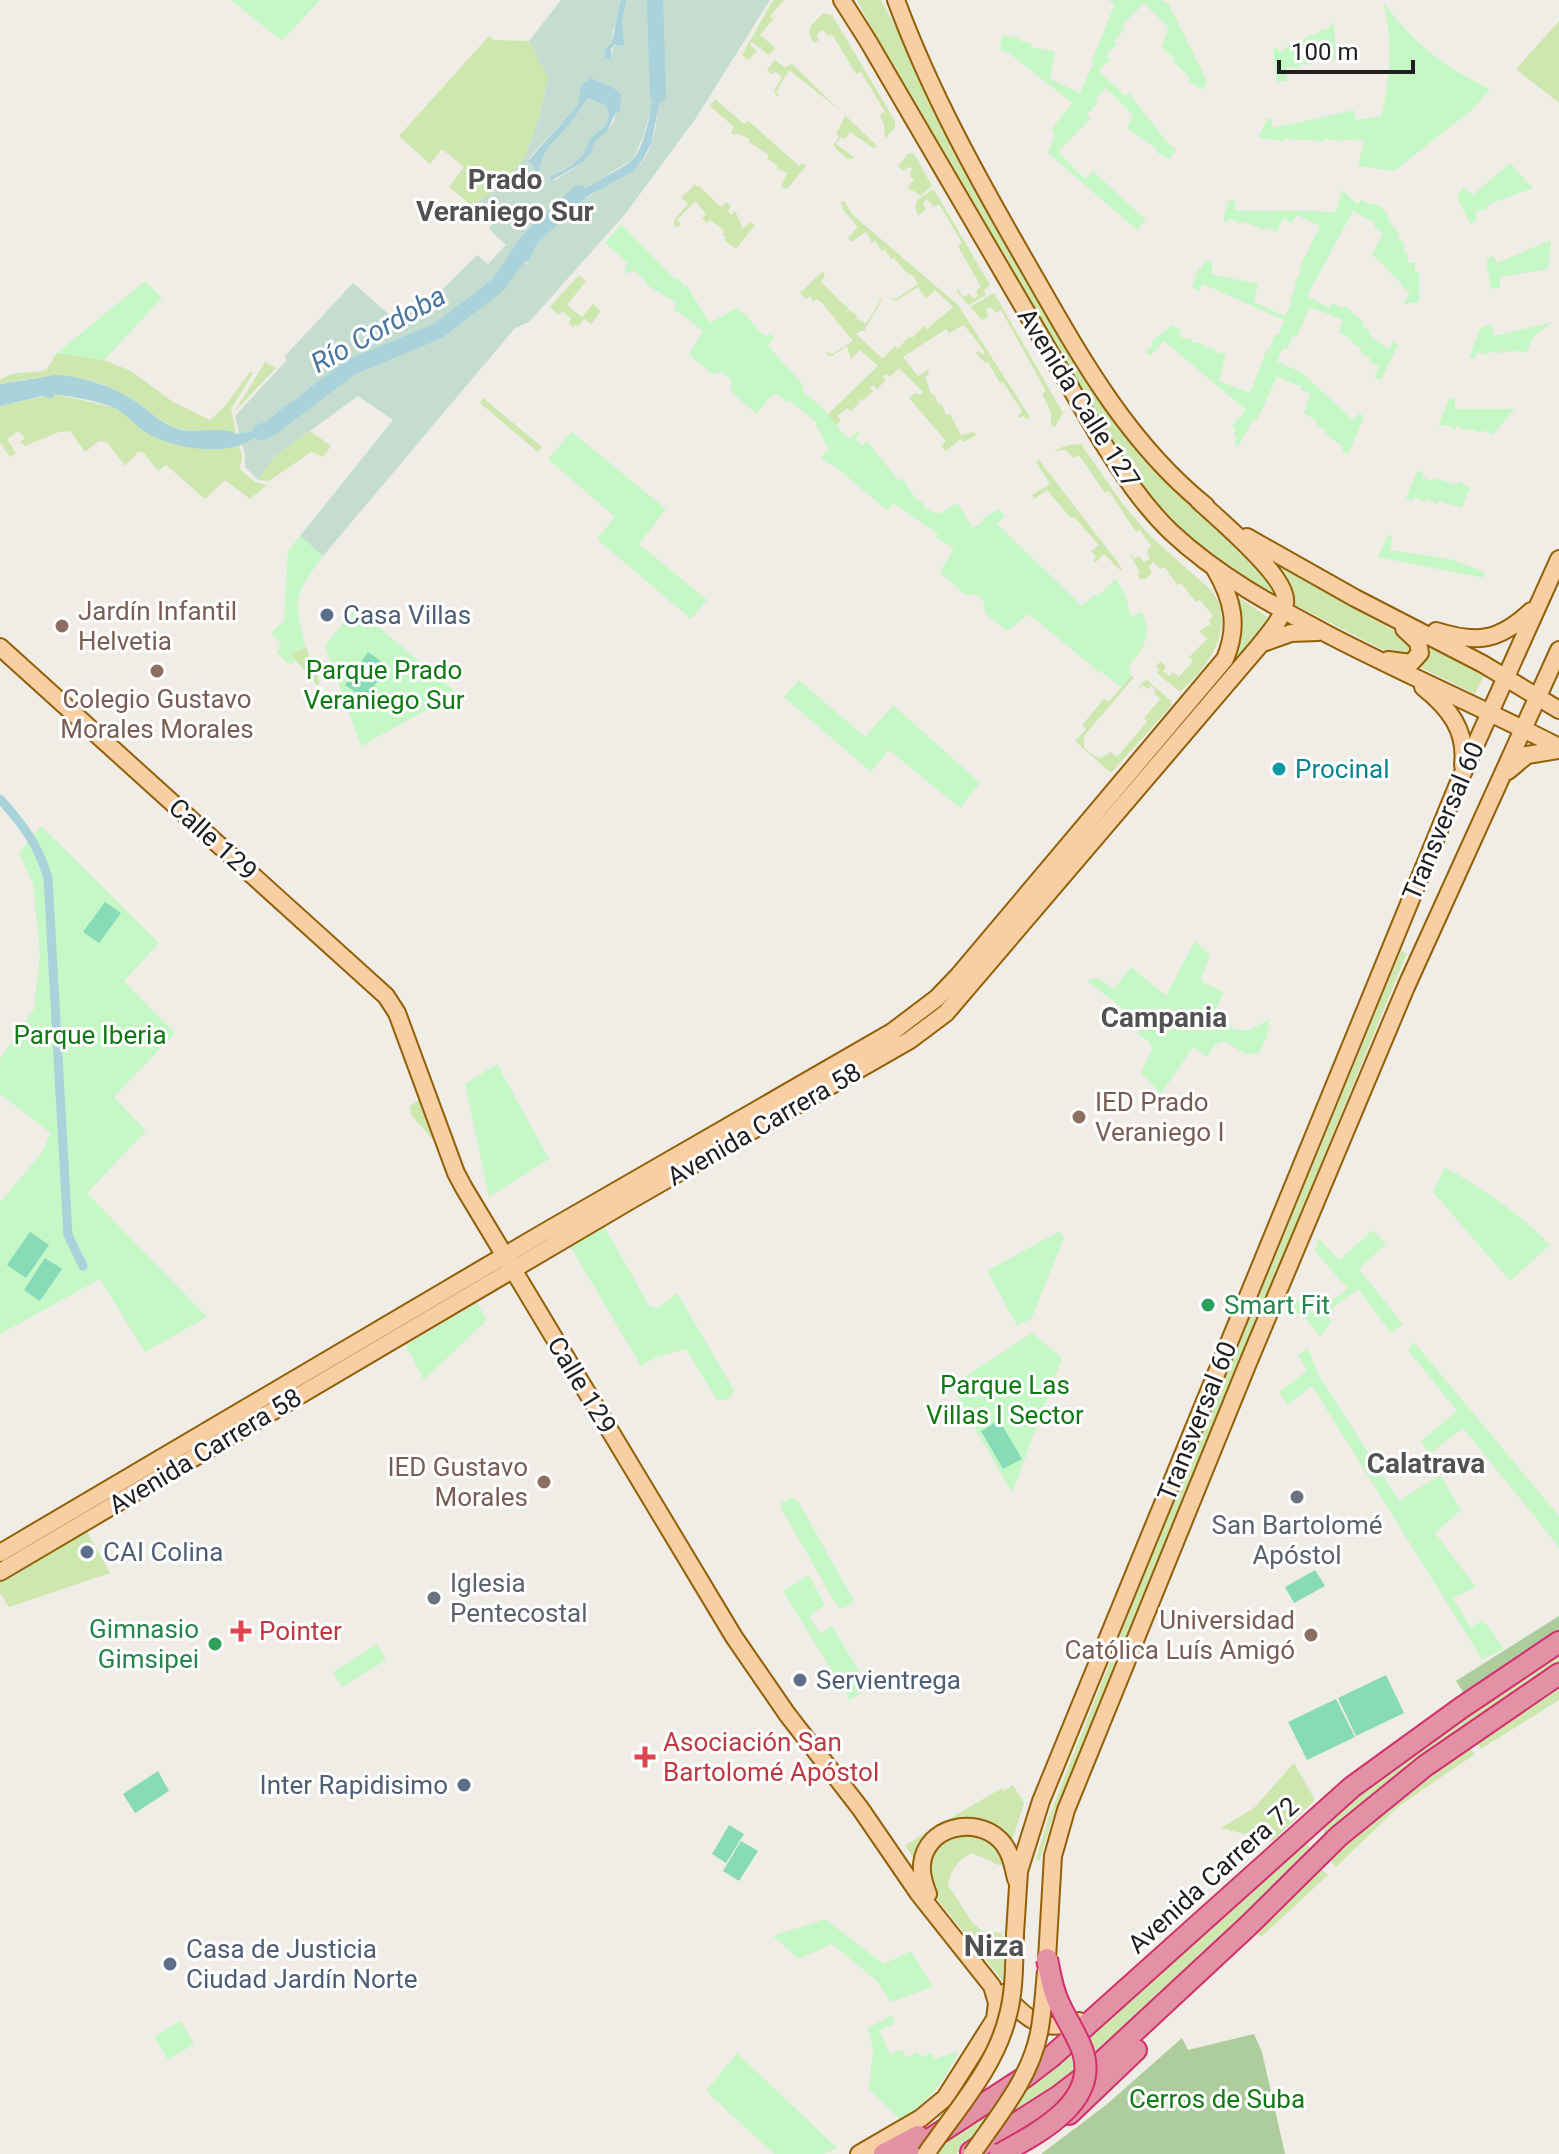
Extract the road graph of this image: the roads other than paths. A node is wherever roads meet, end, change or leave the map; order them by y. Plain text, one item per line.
1 (842, 0) edge
2 (848, 0) edge
3 (888, 0) edge
4 (896, 0) edge
5 (906, 27) junction
6 (868, 41) junction
7 (1198, 500) junction
8 (1559, 559) edge
9 (1215, 569) junction
10 (1540, 601) junction
11 (1283, 611) junction
12 (1387, 615) junction
13 (1322, 632) junction
14 (0, 634) edge
15 (1259, 646) junction
16 (0, 647) edge
17 (1559, 650) edge
18 (1371, 656) junction
19 (1402, 672) junction
20 (1505, 677) junction
21 (1538, 697) junction
22 (1559, 710) edge
23 (1489, 712) junction
24 (1524, 729) junction
25 (1559, 748) edge
26 (1461, 777) junction
27 (1502, 778) junction
28 (512, 1261) junction
29 (0, 1553) edge
30 (0, 1572) edge
31 (1559, 1642) edge
32 (1559, 1674) edge
33 (1321, 1814) junction
34 (1339, 1836) junction
35 (1017, 1885) junction
36 (928, 1894) junction
37 (1249, 1925) junction
38 (1048, 1949) junction
39 (1099, 2013) junction
40 (1027, 2018) junction
41 (986, 2035) junction
42 (968, 2096) junction
43 (859, 2154) edge
44 (884, 2154) edge
45 (907, 2154) edge
46 (926, 2154) edge
47 (969, 2154) edge
48 (1000, 2154) edge
49 (1015, 2154) edge

1 - 6 main road, Avenida Calle 127
2 - 6 main road
3 - 5 main road
4 - 5 main road, Avenida Calle 127
5 - 7 main road, Avenida Calle 127
6 - 9 main road, Avenida Calle 127
7 - 11 main road
7 - 12 main road, Avenida Calle 127
8 - 10 main road, Transversal 60
9 - 11 main road, Avenida Calle 127
9 - 28 main road, Avenida Carrera 58
10 - 12 main road
10 - 20 main road, Transversal 60
11 - 13 main road, Avenida Calle 127
11 - 15 main road, Avenida Carrera 58
12 - 18 main road
12 - 20 main road, Avenida Calle 127
13 - 15 main road
13 - 18 main road, Avenida Calle 127
14 - 28 main road, Calle 129
15 - 28 main road, Avenida Carrera 58
16 - 28 main road, Calle 129
17 - 21 main road, Transversal 60
18 - 19 main road, Avenida Calle 127
19 - 23 main road, Avenida Calle 127
19 - 26 main road
20 - 21 main road, Avenida Calle 127
20 - 23 main road, Transversal 60
21 - 22 main road, Avenida Calle 127
21 - 24 main road, Transversal 60
23 - 24 main road, Avenida Calle 127
23 - 26 main road, Transversal 60
24 - 25 main road, Avenida Calle 127
24 - 27 main road, Transversal 60
25 - 27 main road
26 - 35 main road, Transversal 60
27 - 38 main road, Transversal 60
28 - 29 main road, Avenida Carrera 58
28 - 30 main road, Avenida Carrera 58
28 - 36 main road, Calle 129
28 - 41 main road, Calle 129
31 - 33 highway, Avenida Carrera 72
32 - 34 highway
33 - 34 highway
33 - 39 highway, Avenida Carrera 72
34 - 37 highway
35 - 36 main road
35 - 42 main road, Transversal 60, bridge
36 - 40 main road, Calle 129
37 - 47 highway
37 - 49 highway
38 - 47 main road, Transversal 60, bridge
38 - 48 highway, bridge
39 - 40 main road
39 - 45 highway, Avenida Carrera 72
40 - 41 main road
41 - 43 main road, Calle 129
42 - 44 highway, bridge
42 - 46 main road, Transversal 60, bridge

